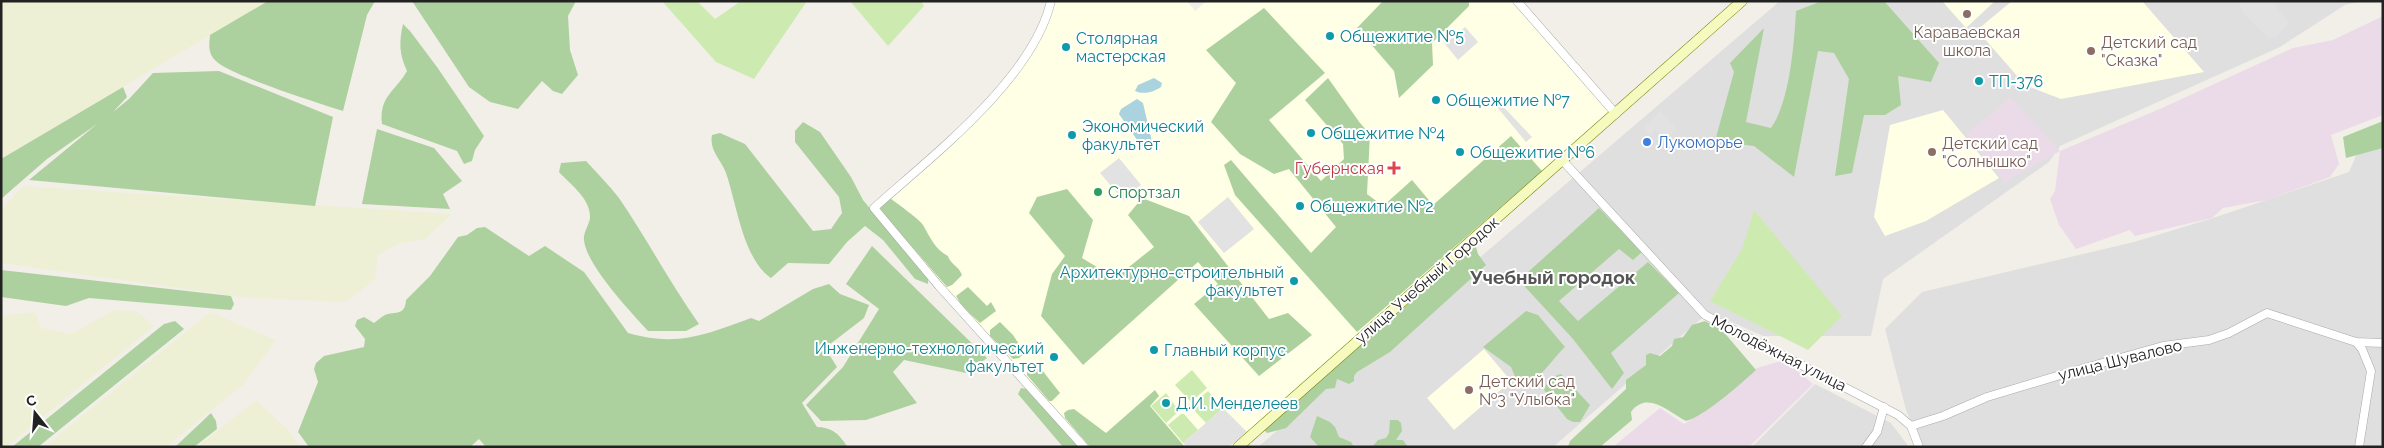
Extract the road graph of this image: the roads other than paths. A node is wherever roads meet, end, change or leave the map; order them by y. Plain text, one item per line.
1 (1051, 1) edge
2 (1518, 1) edge
3 (1742, 1) edge
4 (1616, 114) junction
5 (1563, 161) junction
6 (2356, 342) junction
7 (2383, 344) edge
8 (1884, 407) junction
9 (1911, 426) junction
10 (1084, 447) edge
11 (1238, 447) edge
12 (1866, 447) edge
13 (1919, 447) edge
14 (2359, 447) edge

1 - 10 street
2 - 4 street
3 - 4 street, улица Учебный Городок
4 - 5 street, улица Учебный Городок
5 - 8 street, Молодёжная улица
5 - 11 street, улица Учебный Городок
6 - 7 street, улица Шувалово
6 - 9 street, улица Шувалово
6 - 14 street
8 - 9 street, Молодёжная улица
8 - 12 street
9 - 13 street

